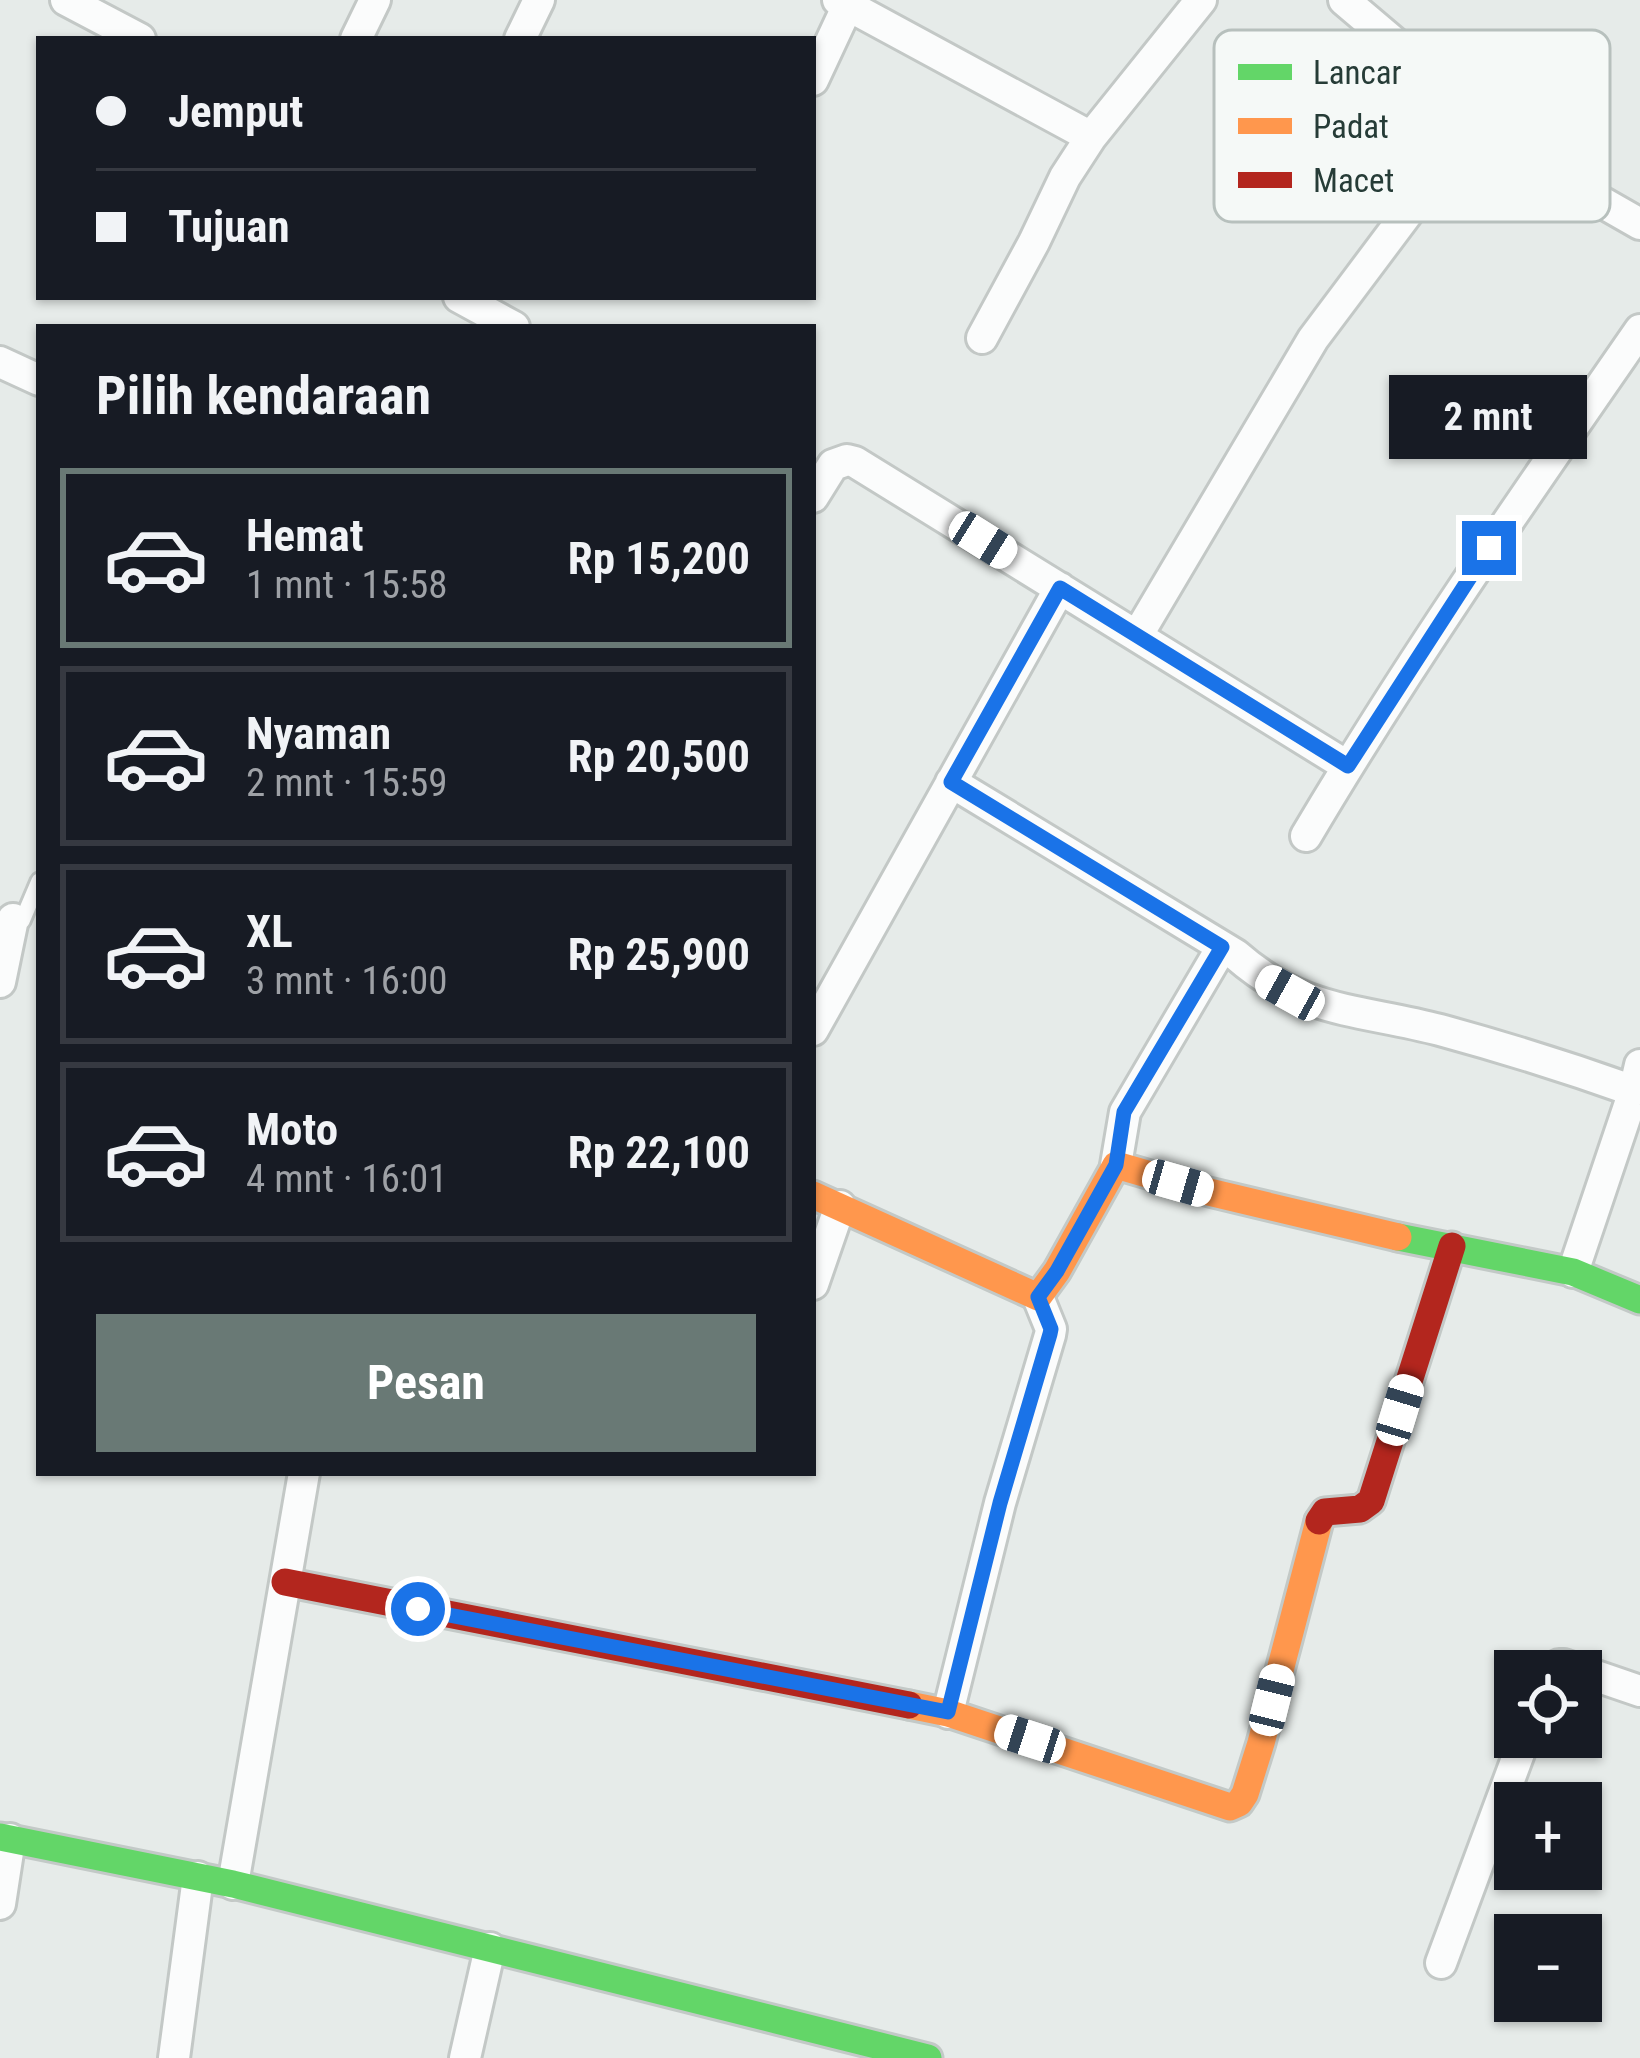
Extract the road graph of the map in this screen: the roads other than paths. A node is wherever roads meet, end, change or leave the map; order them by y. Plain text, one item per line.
1 (66, 0) edge
2 (375, 0) edge
3 (539, 0) edge
4 (1201, 0) edge
5 (1344, 0) edge
6 (843, 3) edge
7 (1380, 30) edge
8 (134, 36) edge
9 (357, 36) edge
10 (521, 36) edge
11 (816, 72) edge
12 (1091, 137) junction
13 (1610, 207) edge
14 (1400, 222) edge
15 (1640, 224) edge
16 (464, 300) edge
17 (508, 324) edge
18 (1640, 330) edge
19 (982, 338) dead end
20 (0, 362) edge
21 (36, 379) edge
22 (816, 485) edge
23 (1060, 588) junction
24 (1137, 636) junction
25 (1348, 766) junction
26 (951, 782) junction
27 (1306, 836) dead end
28 (36, 887) edge
29 (18, 920) edge
30 (1222, 947) junction
31 (0, 982) edge
32 (816, 1025) edge
33 (1637, 1078) edge
34 (1116, 1165) junction
35 (826, 1200) edge
36 (1452, 1246) junction
37 (816, 1265) edge
38 (1573, 1272) junction
39 (1038, 1297) junction
40 (1640, 1300) edge
41 (303, 1476) edge
42 (285, 1582) junction
43 (1602, 1678) edge
44 (1640, 1691) edge
45 (948, 1712) junction
46 (1517, 1758) edge
47 (5, 1838) edge
48 (198, 1876) junction
49 (233, 1884) junction
50 (0, 1904) edge
51 (490, 1948) junction
52 (1441, 1963) dead end
53 (173, 2058) edge
54 (465, 2058) edge
55 (928, 2058) edge

1 - 8 street
2 - 9 street
3 - 10 street
4 - 12 street
5 - 7 street
6 - 11 street
6 - 12 street
12 - 19 street
13 - 15 street
14 - 24 street
16 - 17 street
18 - 25 street
20 - 21 street
22 - 23 street
23 - 24 street
23 - 26 street
24 - 25 street
25 - 27 street
26 - 30 street
26 - 32 street
28 - 29 lane
29 - 31 street
30 - 33 street
30 - 34 street
33 - 38 street
34 - 36 street
34 - 39 street
35 - 37 street
35 - 39 street
36 - 38 street
36 - 45 street
38 - 40 street
39 - 45 street
41 - 42 street
42 - 45 street
42 - 49 street
43 - 44 street
46 - 52 street
47 - 48 street
47 - 50 street
48 - 49 street
48 - 53 street
49 - 51 street
51 - 54 street
51 - 55 street

